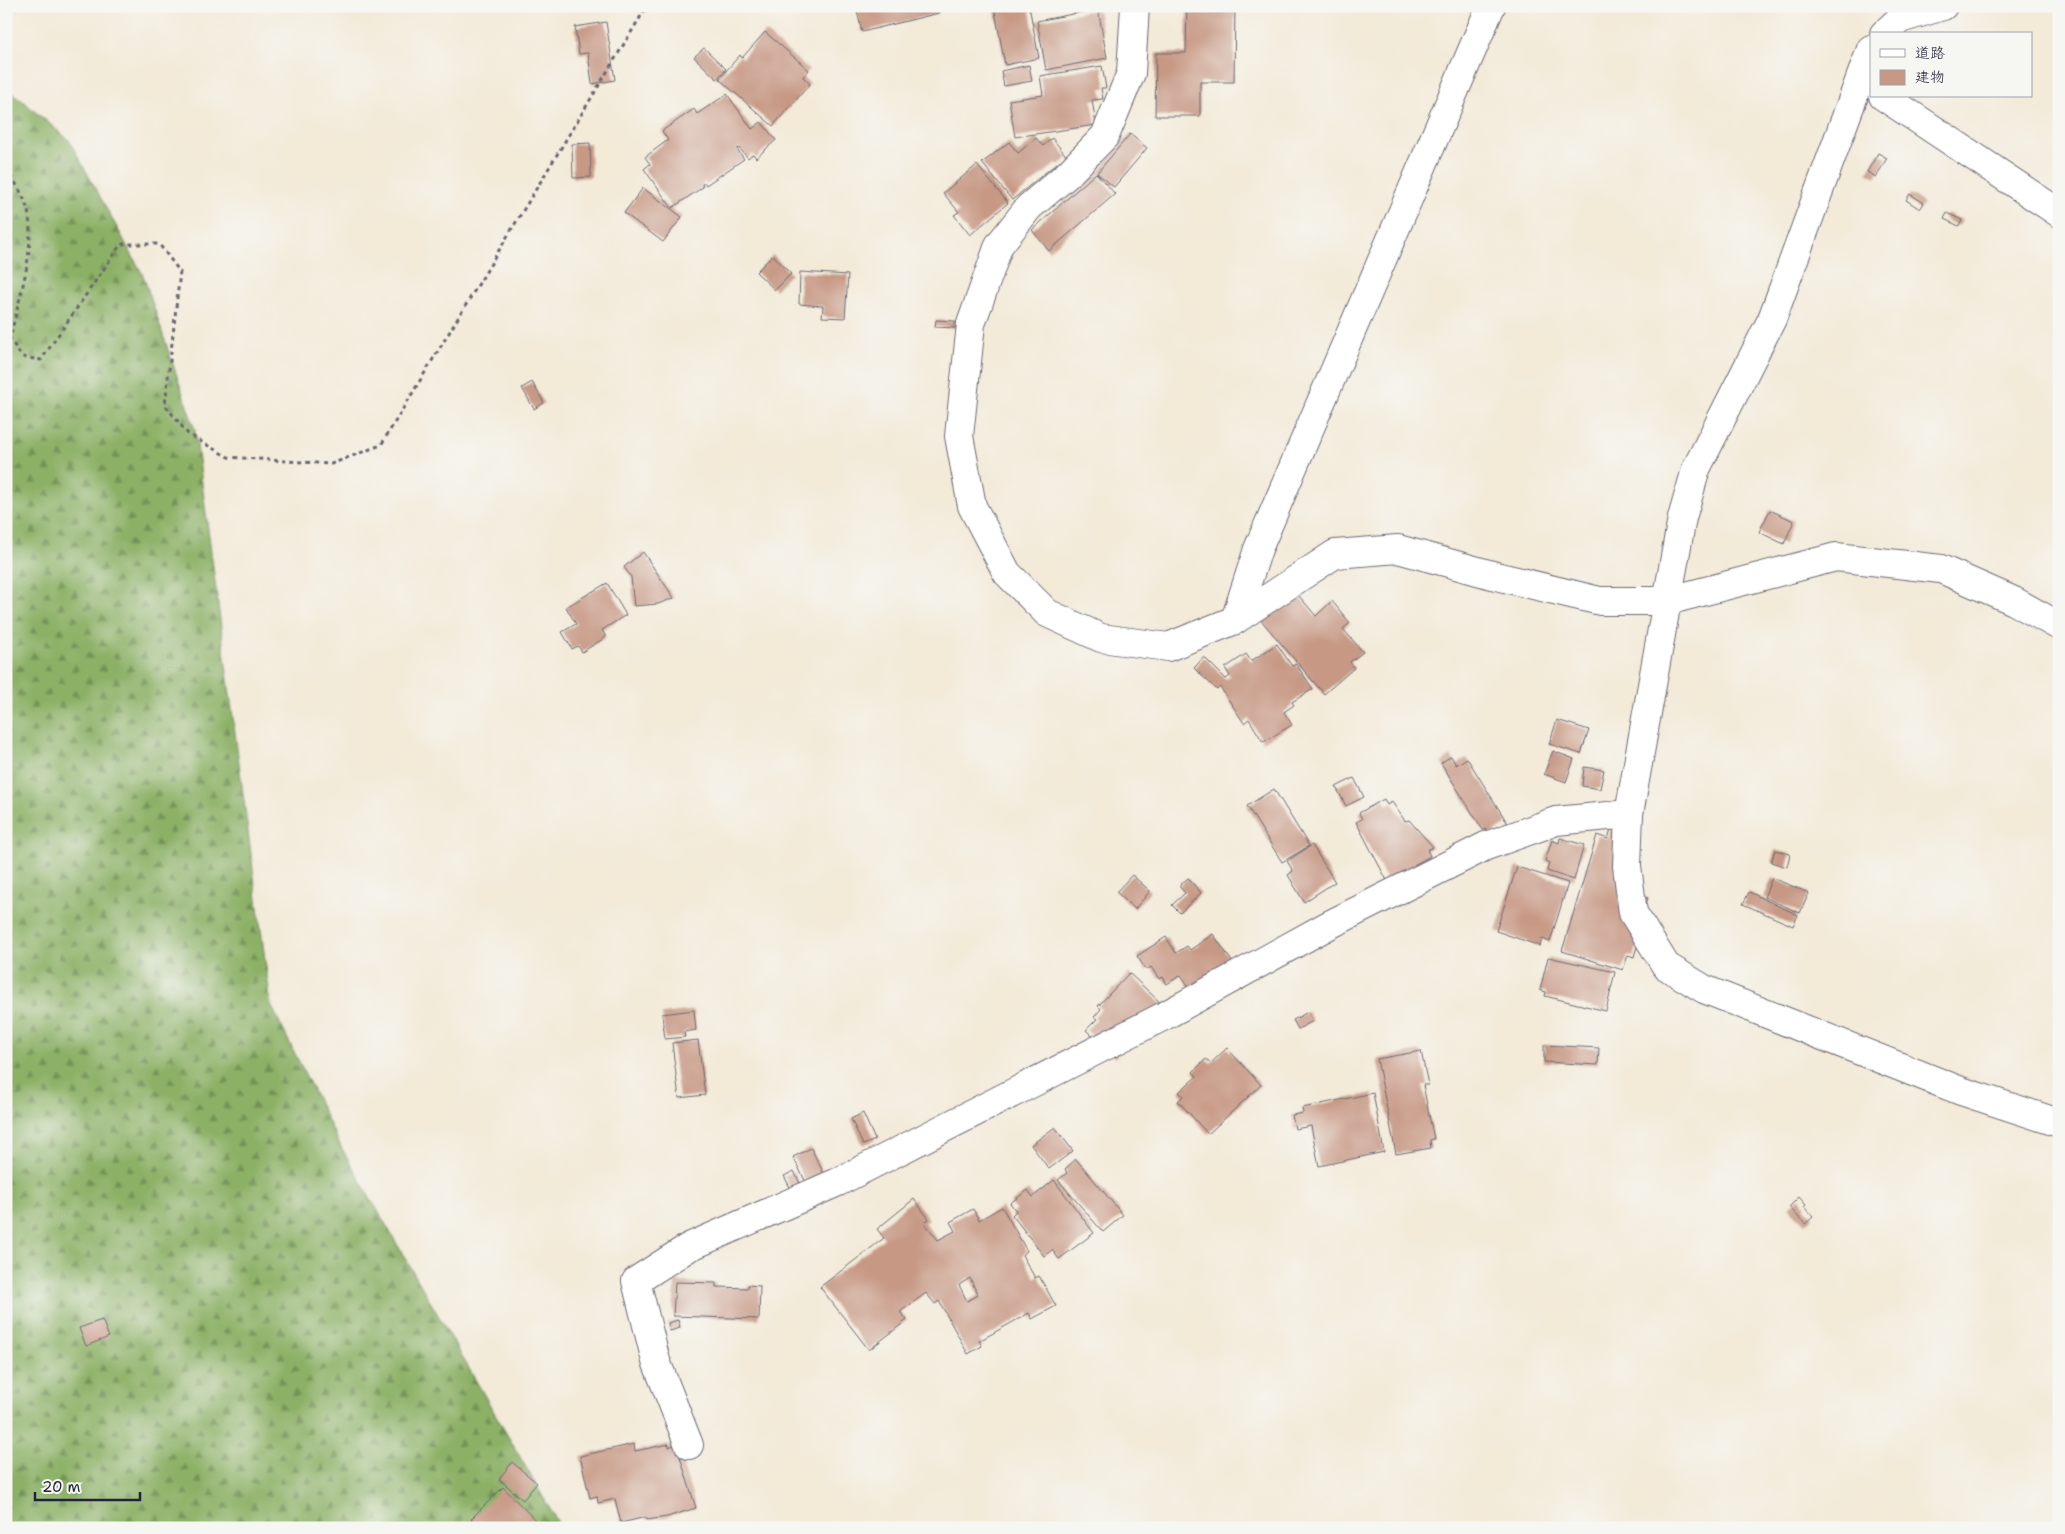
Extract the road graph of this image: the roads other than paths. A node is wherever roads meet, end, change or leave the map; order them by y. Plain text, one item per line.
1 (1135, 6) edge
2 (1492, 6) edge
3 (1943, 6) edge
4 (1886, 32) edge
5 (1870, 55) edge
6 (1865, 84) edge
7 (1886, 98) edge
8 (2059, 213) edge
9 (1667, 602) junction
10 (1235, 620) junction
11 (2059, 626) edge
12 (1630, 814) junction
13 (2059, 1123) edge
14 (689, 1445) dead end

1 - 10 street
2 - 10 street
3 - 4 street
5 - 6 street
6 - 9 street
7 - 8 street
9 - 10 street
9 - 11 street
9 - 12 street
12 - 13 street
12 - 14 street

